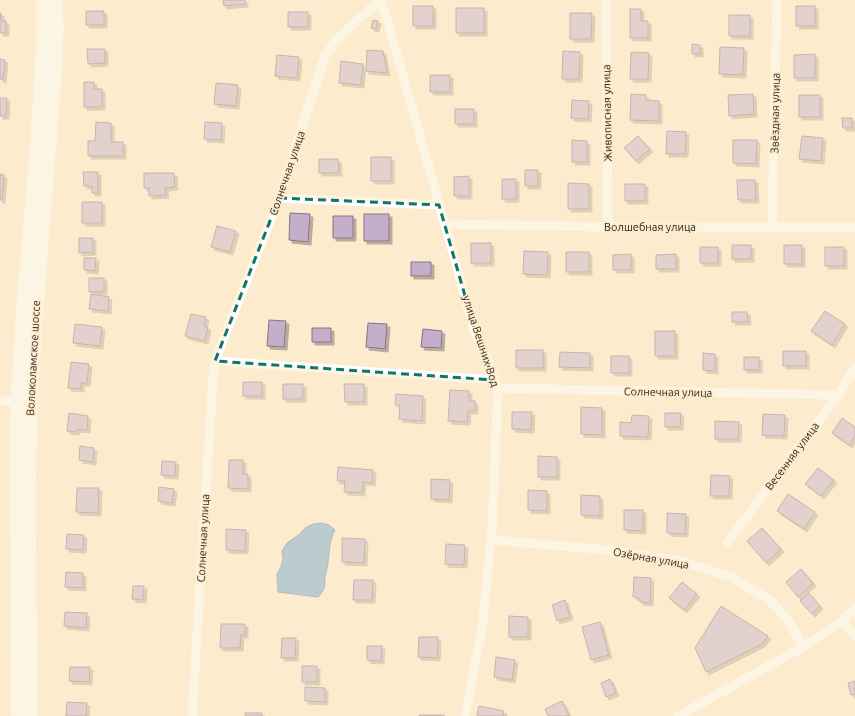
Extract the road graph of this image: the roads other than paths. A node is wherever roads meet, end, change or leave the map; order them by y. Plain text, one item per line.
1 (44, 0) edge
2 (56, 0) edge
3 (380, 0) edge
4 (606, 0) edge
5 (777, 0) edge
6 (279, 198) junction
7 (439, 204) junction
8 (445, 224) junction
9 (608, 227) junction
10 (772, 227) junction
11 (855, 227) edge
12 (215, 361) junction
13 (855, 368) edge
14 (496, 384) junction
15 (838, 395) junction
16 (0, 401) edge
17 (24, 401) junction
18 (491, 540) junction
19 (727, 543) dead end
20 (855, 608) edge
21 (842, 621) junction
22 (855, 636) edge
23 (803, 647) junction
24 (18, 716) edge
25 (30, 716) edge
26 (192, 716) edge
27 (465, 716) edge
28 (678, 716) edge

1 - 17 main road, Волоколамское шоссе
2 - 17 main road, Волоколамское шоссе
3 - 6 street, Солнечная улица
3 - 7 street, улица Вешних Вод
4 - 9 street, Живописная улица
5 - 10 street, Звёздная улица
6 - 7 street
6 - 12 street, Солнечная улица
7 - 8 street, улица Вешних Вод
8 - 9 street, Волшебная улица
8 - 14 street, улица Вешних Вод
9 - 10 street, Волшебная улица
10 - 11 street, Волшебная улица
12 - 14 street, Солнечная улица
12 - 26 street, Солнечная улица
13 - 15 street, Весенняя улица
14 - 15 street, Солнечная улица
14 - 18 street, улица Вешних Вод
15 - 19 street, Весенняя улица
16 - 17 street
17 - 24 main road, Волоколамское шоссе
17 - 25 main road, Волоколамское шоссе
18 - 23 street, Озёрная улица
18 - 27 street, улица Вешних Вод
20 - 21 street
21 - 22 street
21 - 23 street
23 - 28 street

